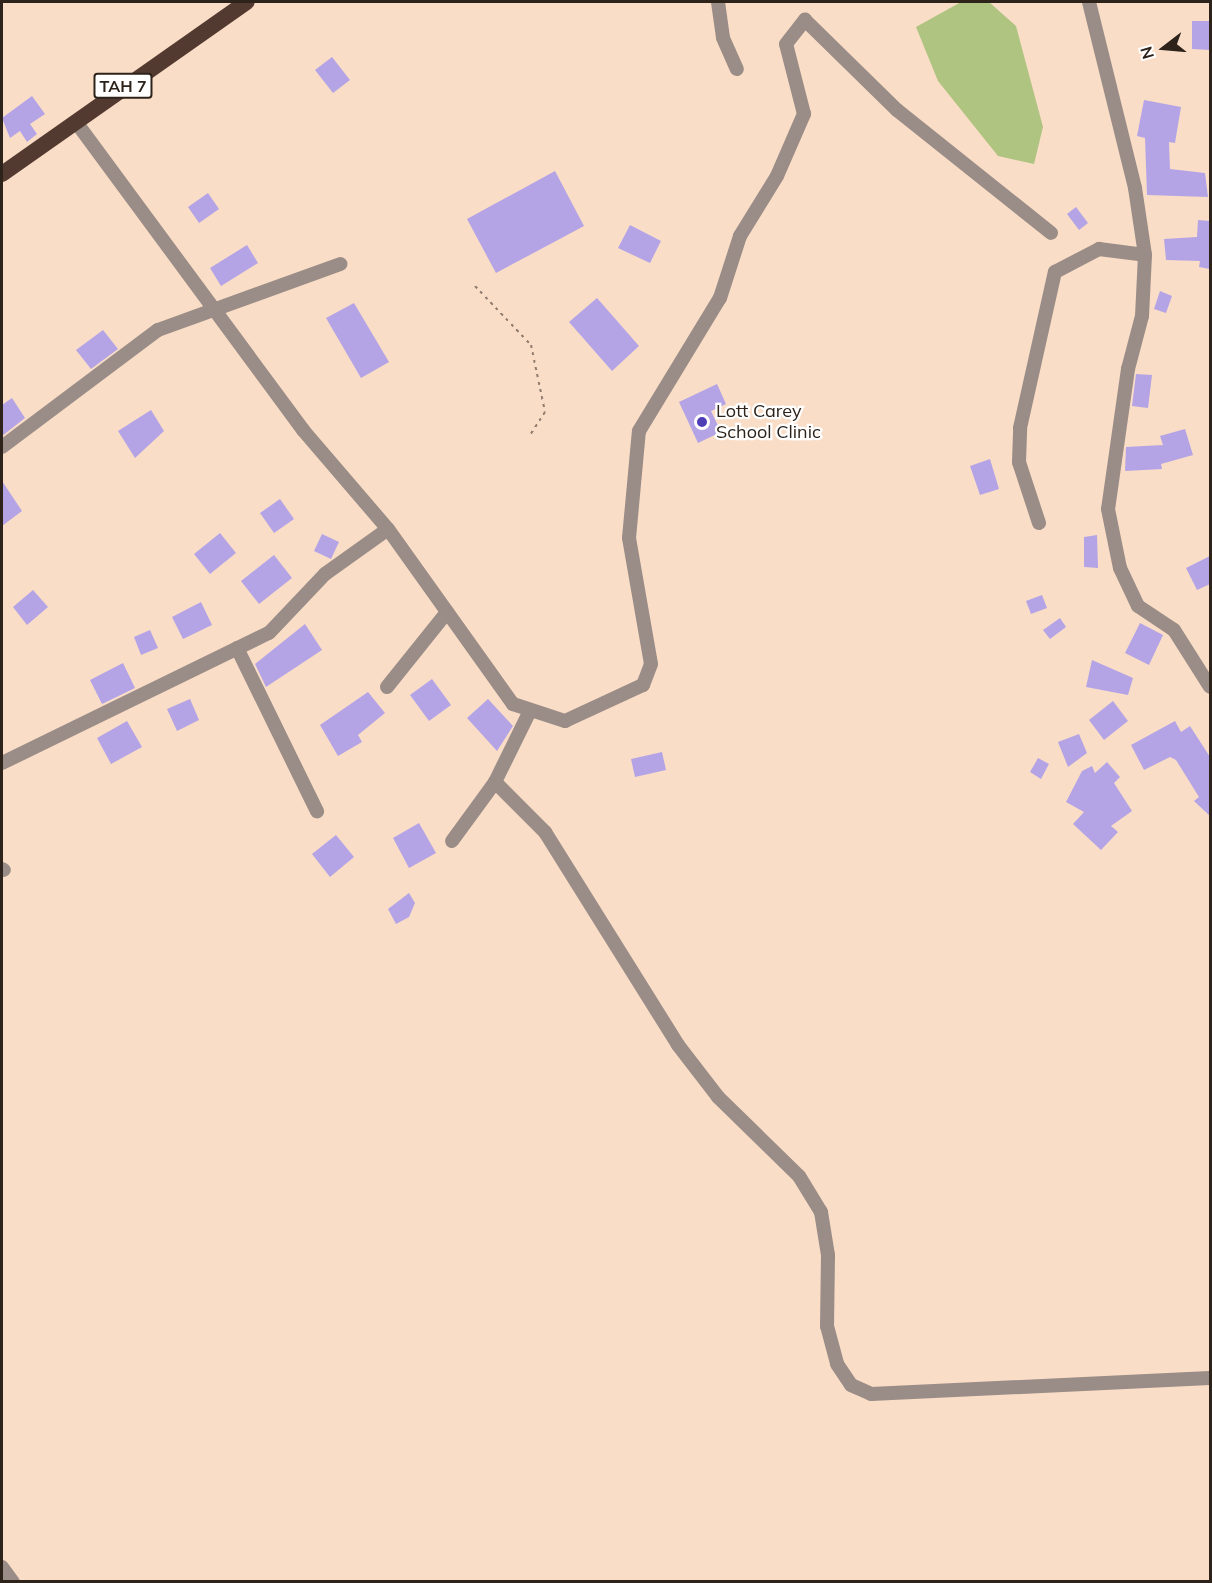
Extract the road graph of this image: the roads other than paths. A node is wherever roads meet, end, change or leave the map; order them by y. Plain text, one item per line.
1 (247, 2) edge
2 (718, 2) edge
3 (1089, 2) edge
4 (737, 69) dead end
5 (76, 122) junction
6 (2, 174) edge
7 (1051, 233) dead end
8 (1145, 255) junction
9 (340, 264) dead end
10 (211, 309) junction
11 (2, 447) edge
12 (1040, 523) dead end
13 (388, 529) junction
14 (447, 612) junction
15 (237, 648) junction
16 (387, 687) dead end
17 (1210, 687) edge
18 (529, 713) junction
19 (3, 758) edge
20 (495, 782) junction
21 (316, 811) dead end
22 (452, 841) dead end
23 (1210, 1378) edge
24 (2, 1567) edge
25 (13, 1581) edge

1 - 5 highway, TAH 7
2 - 4 street
3 - 8 street
5 - 6 highway, TAH 7
5 - 10 street
7 - 18 street
8 - 12 street
8 - 17 street
9 - 10 street
10 - 11 street
10 - 13 street
13 - 14 street
13 - 15 street
14 - 16 street
14 - 18 street
15 - 19 street
15 - 21 street
18 - 20 street
20 - 22 street
20 - 23 street
24 - 25 street

